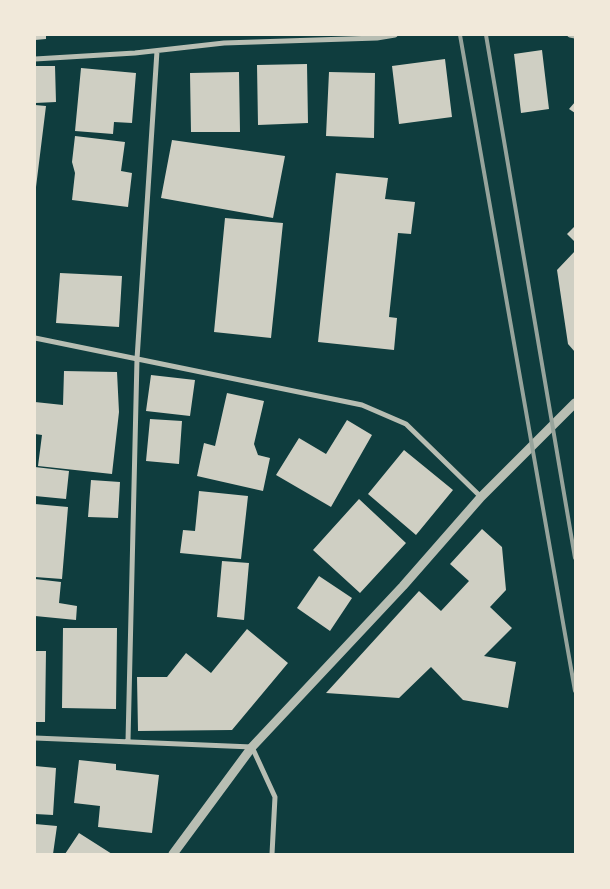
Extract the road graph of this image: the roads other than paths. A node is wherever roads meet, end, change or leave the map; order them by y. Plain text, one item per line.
1 (224, 35) edge
2 (395, 35) edge
3 (570, 35) edge
4 (575, 36) edge
5 (224, 43) junction
6 (157, 50) junction
7 (35, 59) edge
8 (35, 338) edge
9 (136, 359) junction
10 (575, 403) edge
11 (481, 497) junction
12 (35, 738) edge
13 (128, 741) junction
14 (252, 747) junction
15 (173, 854) edge
16 (272, 854) edge

1 - 5 street
2 - 5 street
3 - 4 street
5 - 6 street
6 - 7 street
6 - 9 street
8 - 9 street
9 - 11 street
9 - 13 street
10 - 11 street
11 - 14 street
12 - 13 street
13 - 14 street
14 - 15 street
14 - 16 street

